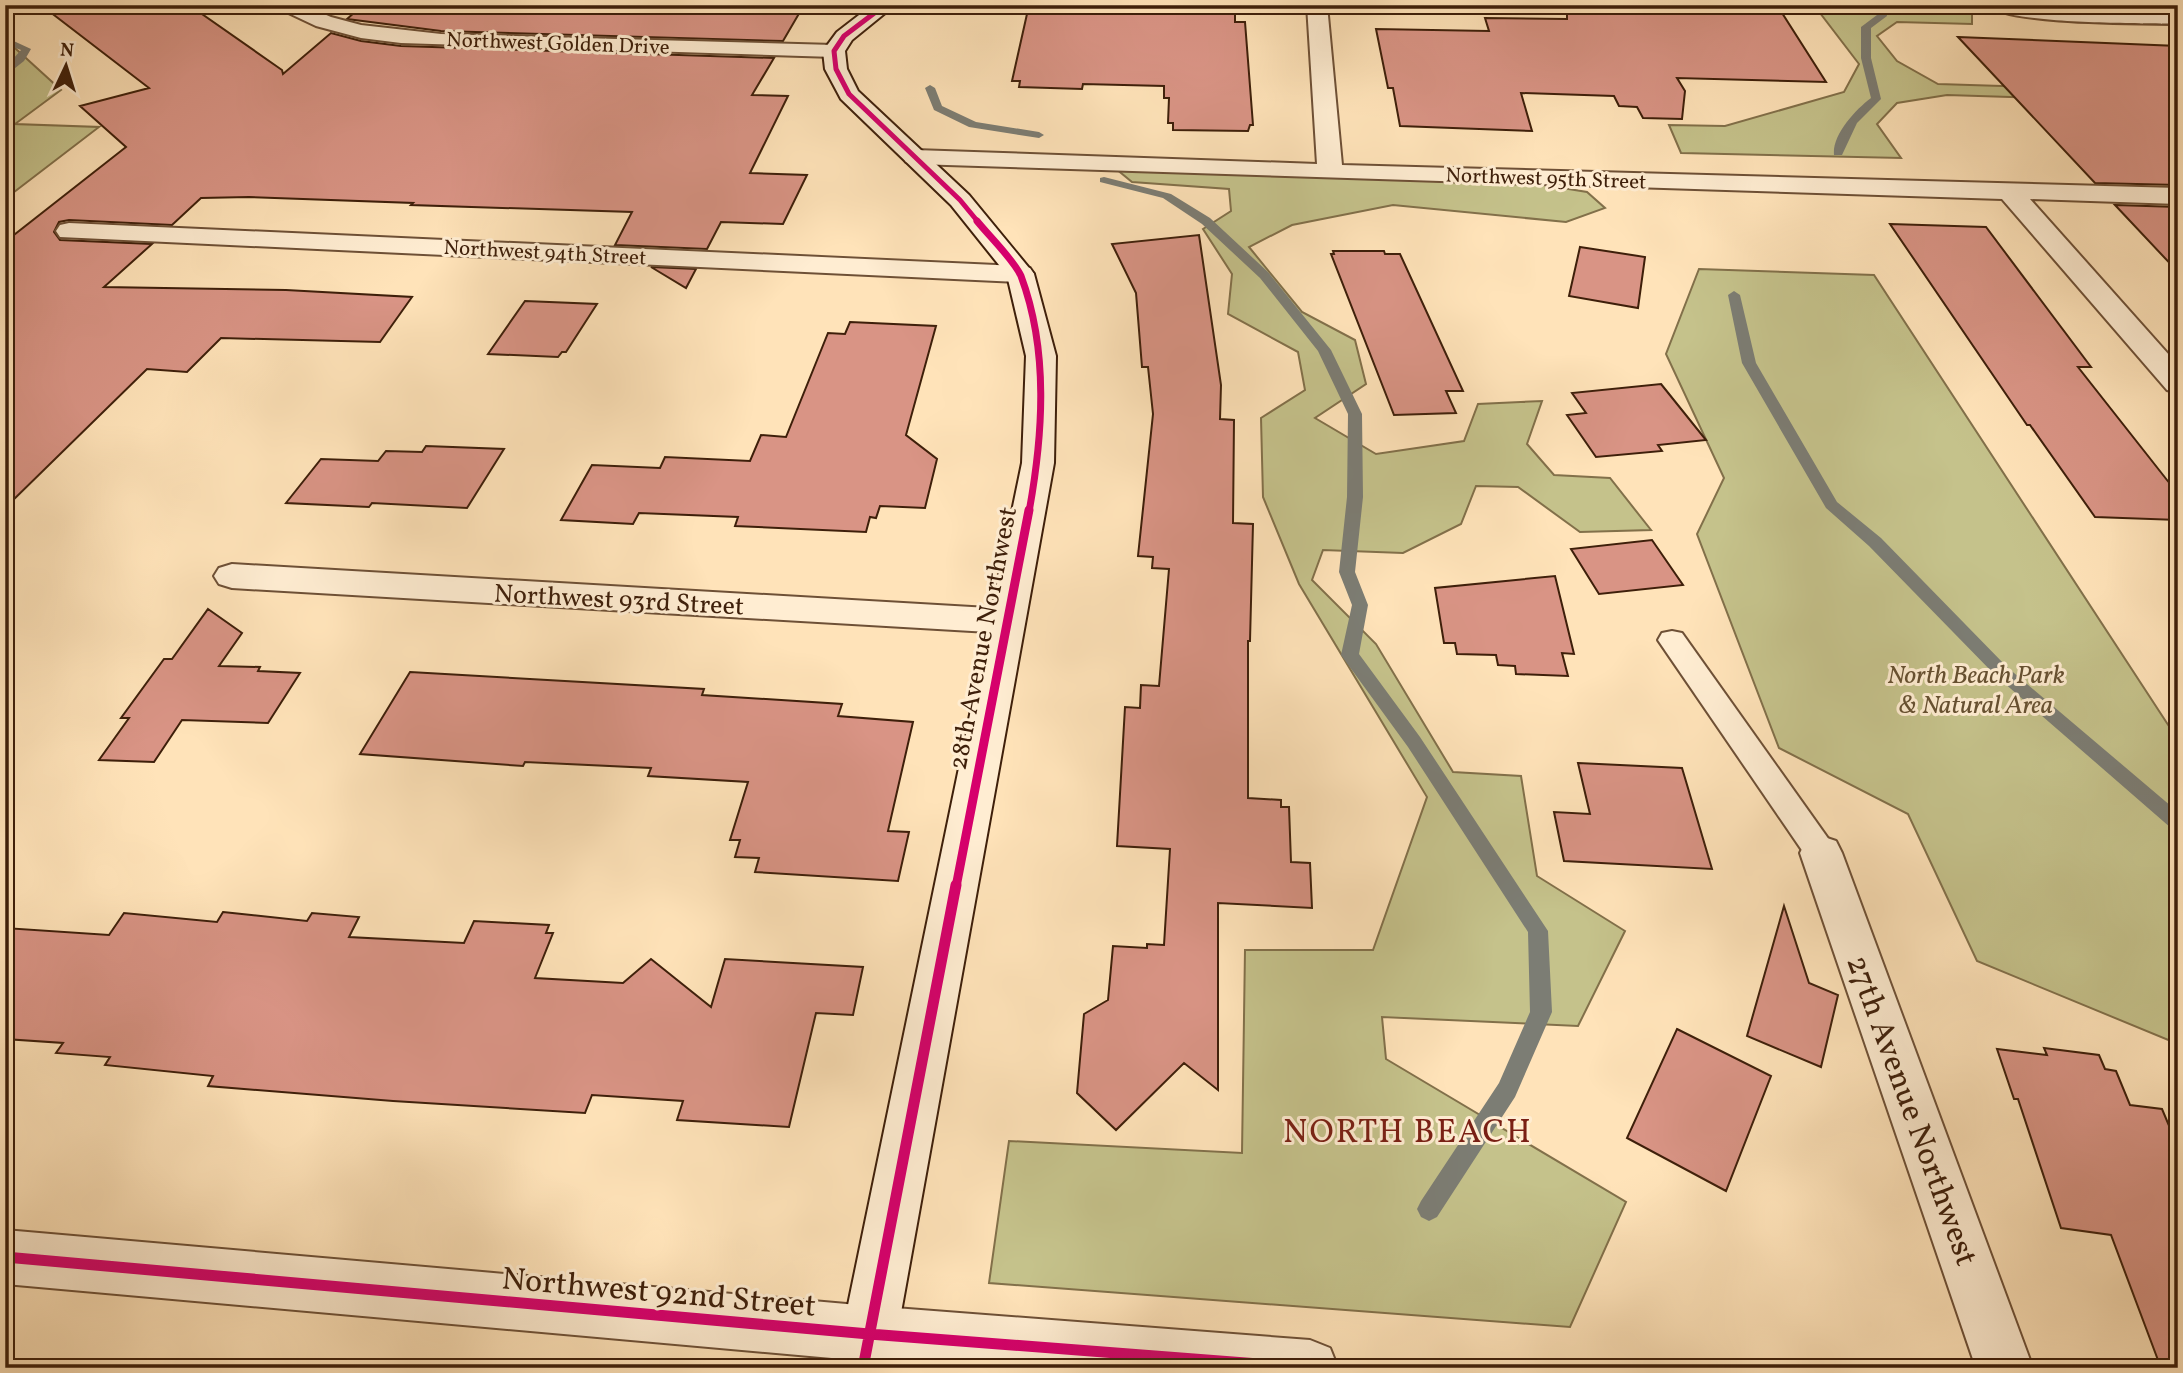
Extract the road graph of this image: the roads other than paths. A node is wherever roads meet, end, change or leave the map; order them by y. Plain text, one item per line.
1 (287, 5) edge
2 (886, 5) edge
3 (1317, 5) edge
4 (1999, 5) edge
5 (2178, 18) edge
6 (834, 51) junction
7 (915, 157) junction
8 (1330, 172) junction
9 (2010, 192) junction
10 (2178, 197) edge
11 (69, 231) dead end
12 (1020, 274) junction
13 (2178, 384) edge
14 (232, 576) dead end
15 (1006, 621) junction
16 (1672, 640) dead end
17 (1821, 853) joint
18 (5, 1257) edge
19 (866, 1351) edge
20 (1310, 1368) edge
21 (2005, 1368) edge

1 - 6 street, Northwest Golden Drive
2 - 6 street
3 - 8 street
4 - 5 street
6 - 7 street, 28th Avenue Northwest
7 - 8 street, Northwest 95th Street
7 - 12 street, 28th Avenue Northwest
8 - 9 street, Northwest 95th Street
9 - 10 street, Northwest 95th Street
9 - 13 street
11 - 12 street, Northwest 94th Street
12 - 15 street, 28th Avenue Northwest
14 - 15 street, Northwest 93rd Street
15 - 19 street, 28th Avenue Northwest
16 - 17 lane
17 - 21 street, 27th Avenue Northwest
18 - 19 street, Northwest 92nd Street
19 - 20 street, Northwest 92nd Street

